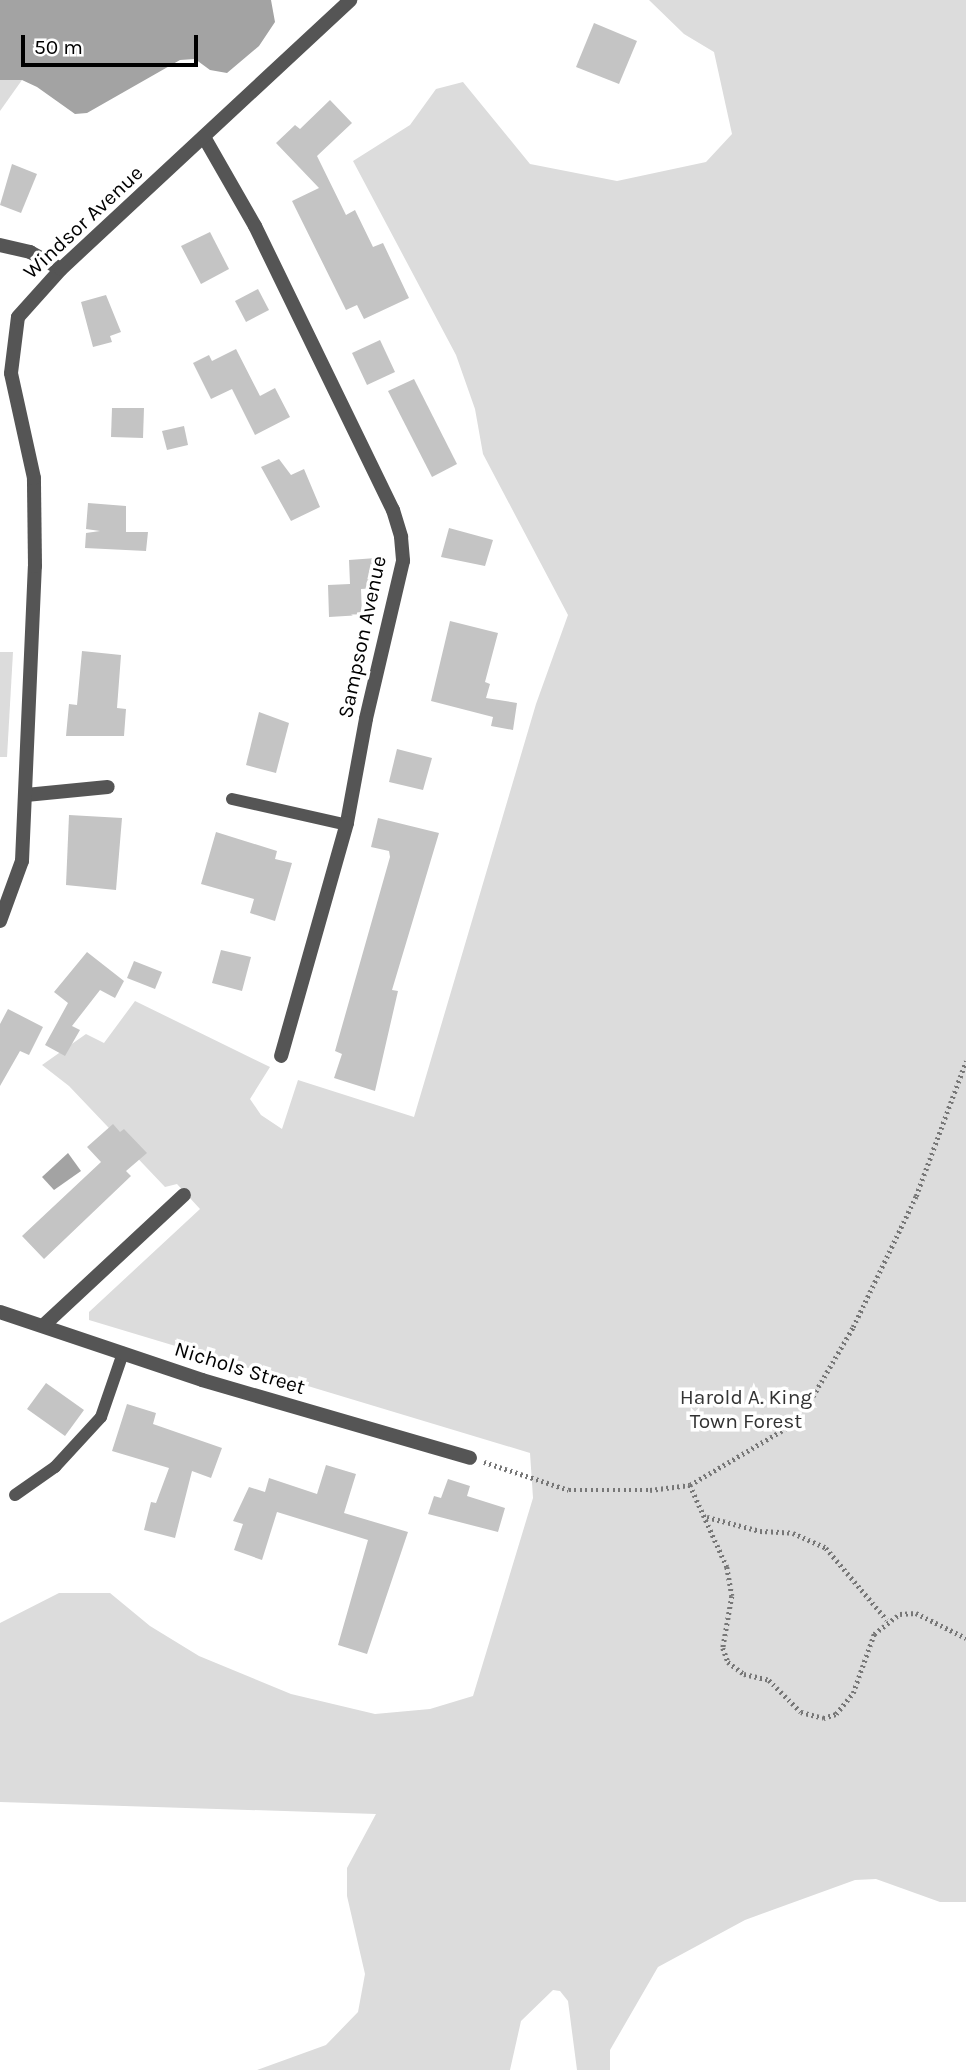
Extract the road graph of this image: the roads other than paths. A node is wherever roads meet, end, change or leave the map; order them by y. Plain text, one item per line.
1 (350, 0) edge
2 (204, 137) junction
3 (0, 245) edge
4 (61, 269) junction
5 (108, 787) dead end
6 (26, 794) junction
7 (232, 799) dead end
8 (346, 825) junction
9 (0, 921) edge
10 (281, 1056) dead end
11 (184, 1195) dead end
12 (0, 1312) edge
13 (44, 1325) junction
14 (123, 1353) junction
15 (470, 1458) road end
16 (15, 1495) dead end

1 - 2 street, Windsor Avenue
2 - 4 street, Windsor Avenue
2 - 8 street, Sampson Avenue
3 - 4 street
4 - 6 street, Windsor Avenue
5 - 6 street
6 - 9 street, Windsor Avenue
7 - 8 lane
8 - 10 street, Sampson Avenue
11 - 13 street
12 - 13 street, Nichols Street
13 - 14 street, Nichols Street
14 - 15 street, Nichols Street
14 - 16 lane

